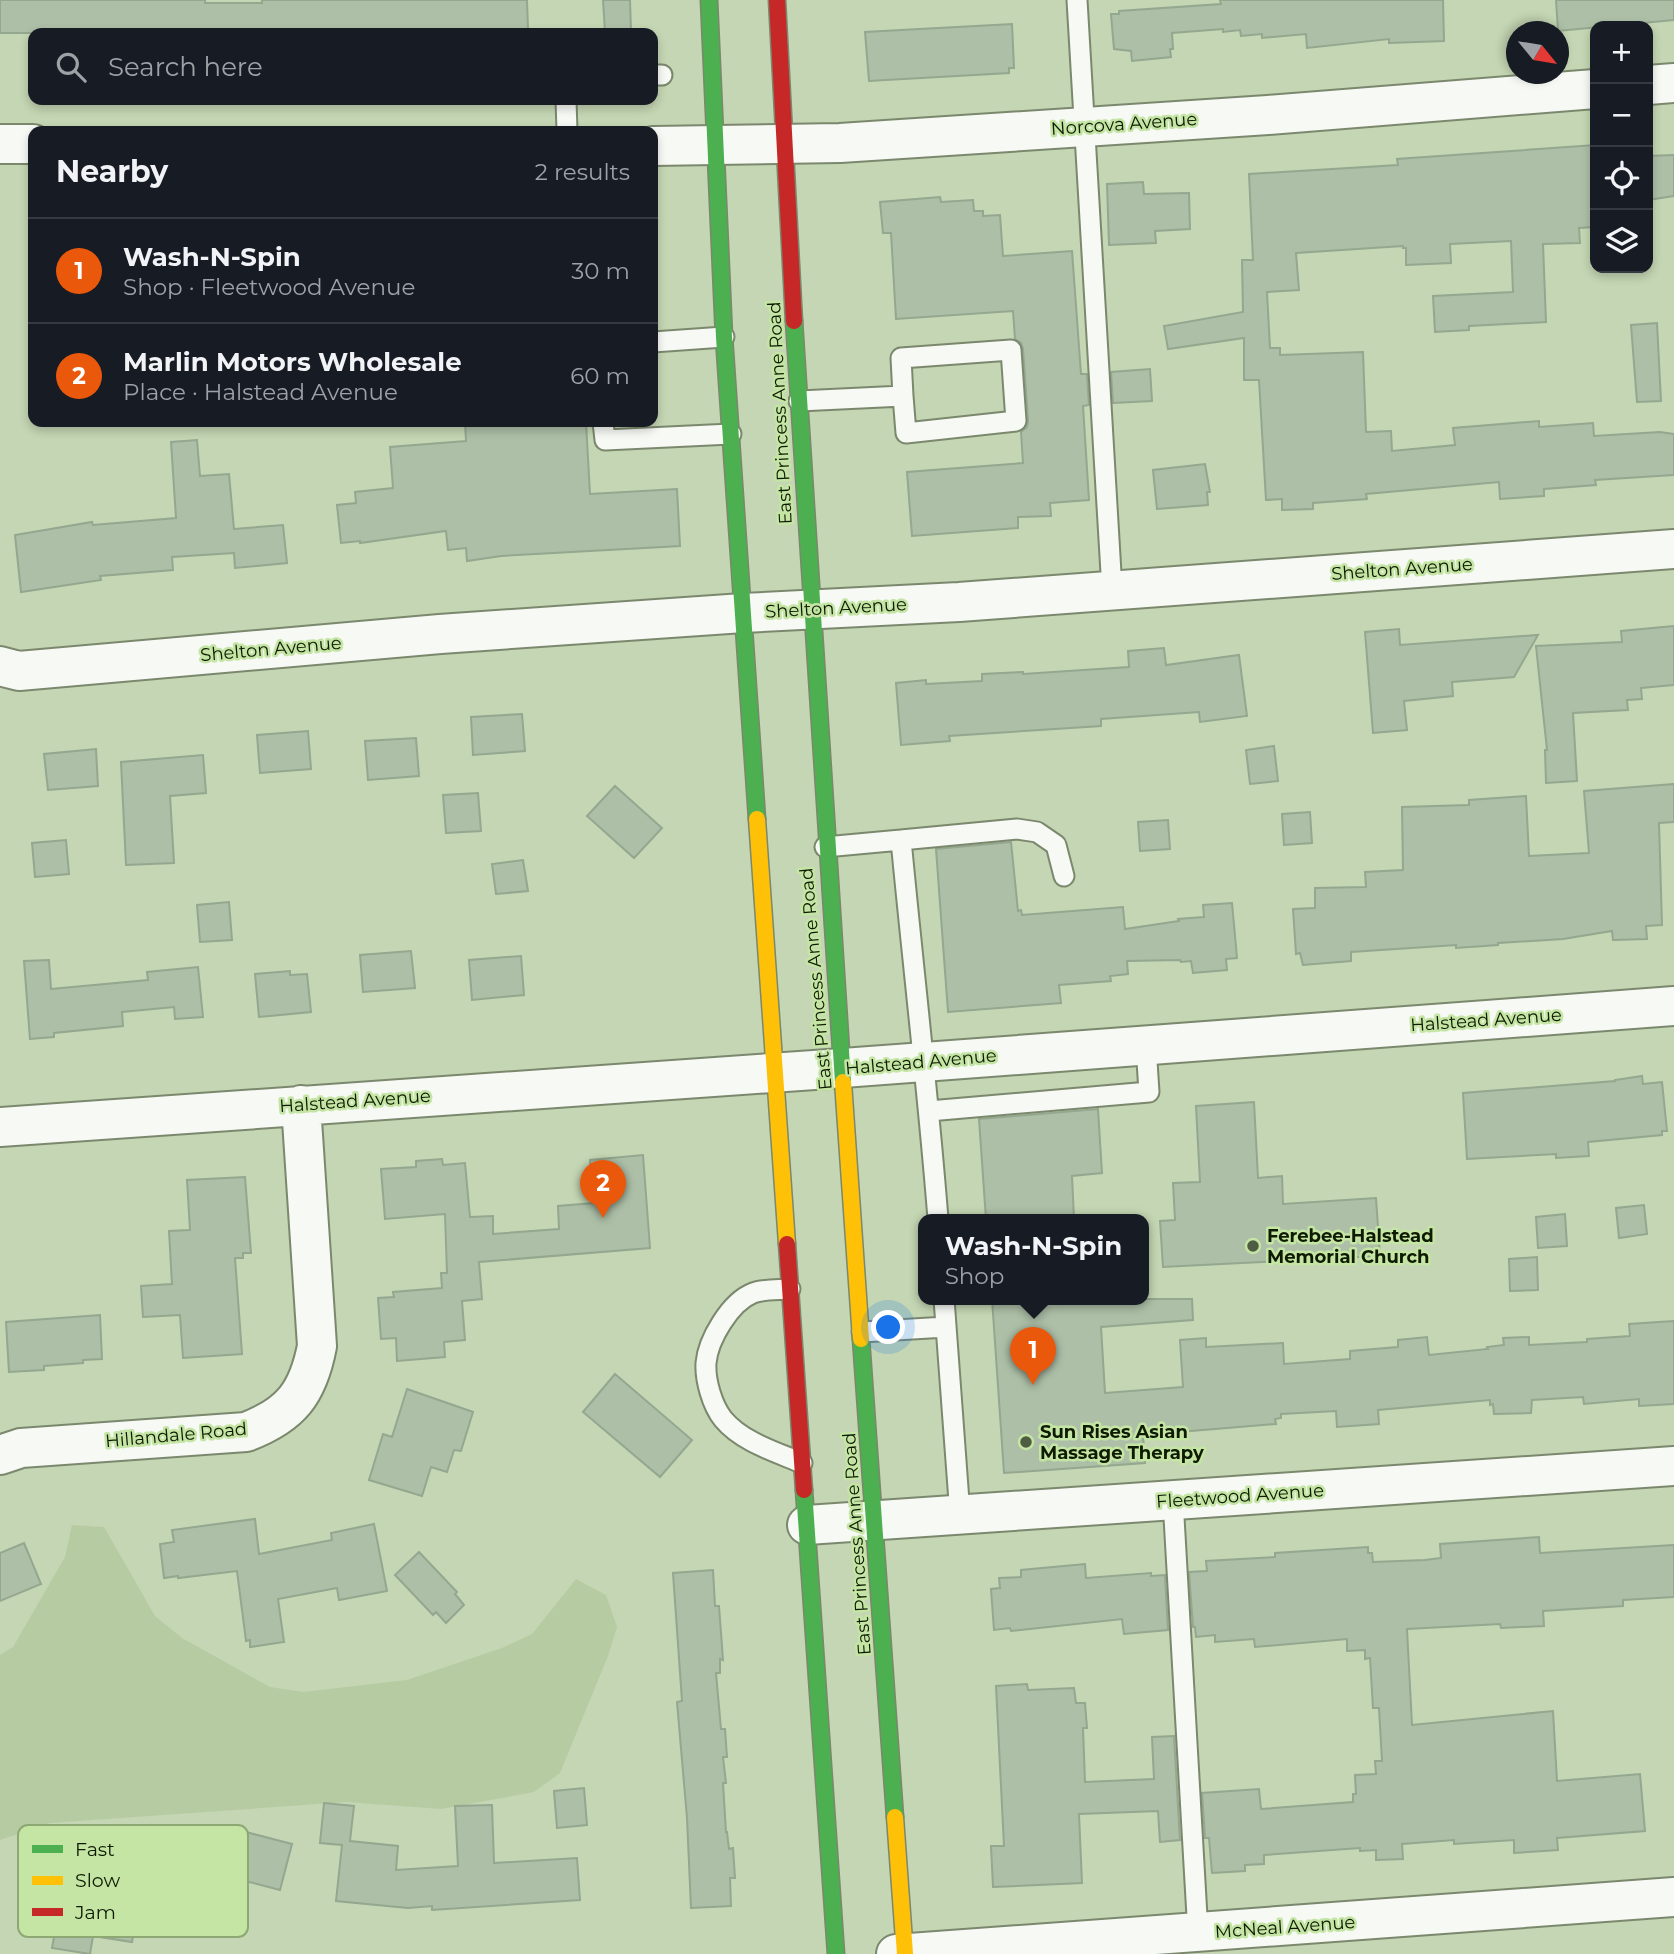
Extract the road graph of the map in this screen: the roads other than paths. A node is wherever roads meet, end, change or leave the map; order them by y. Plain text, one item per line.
1 (709, 0) edge
2 (777, 0) edge
3 (1077, 0) edge
4 (1674, 83) edge
5 (1653, 85) edge
6 (1590, 89) edge
7 (566, 105) edge
8 (567, 126) edge
9 (1084, 126) junction
10 (0, 144) edge
11 (28, 144) edge
12 (784, 144) junction
13 (715, 145) junction
14 (658, 146) edge
15 (724, 337) junction
16 (658, 342) edge
17 (903, 397) junction
18 (799, 401) junction
19 (604, 427) edge
20 (731, 434) junction
21 (1674, 549) edge
22 (1112, 590) junction
23 (811, 609) junction
24 (743, 613) junction
25 (0, 666) edge
26 (901, 840) junction
27 (825, 847) junction
28 (1064, 876) dead end
29 (1674, 1006) edge
30 (1146, 1046) junction
31 (922, 1061) junction
32 (843, 1068) junction
33 (775, 1073) junction
34 (301, 1105) junction
35 (929, 1111) junction
36 (0, 1127) edge
37 (938, 1214) edge
38 (790, 1289) junction
39 (944, 1305) edge
40 (946, 1327) junction
41 (862, 1332) junction
42 (0, 1455) edge
43 (802, 1463) junction
44 (1674, 1466) edge
45 (1173, 1500) junction
46 (960, 1515) junction
47 (875, 1521) junction
48 (807, 1525) junction
49 (1674, 1897) edge
50 (1198, 1934) junction
51 (836, 1954) edge
52 (896, 1954) edge
53 (905, 1954) edge

1 - 13 main road
2 - 12 main road, East Princess Anne Road
3 - 9 lane
4 - 5 street
6 - 9 street, Norcova Avenue
7 - 8 lane
9 - 12 street, Norcova Avenue
9 - 22 lane
10 - 11 street
12 - 13 street, Norcova Avenue
12 - 18 main road, East Princess Anne Road
13 - 14 street, Norcova Avenue
13 - 15 main road
15 - 16 lane
15 - 20 main road
17 - 17 lane
17 - 18 lane
18 - 23 main road, East Princess Anne Road
19 - 20 lane
20 - 24 main road
21 - 22 street, Shelton Avenue
22 - 23 street, Shelton Avenue
23 - 24 street, Shelton Avenue
23 - 27 main road, East Princess Anne Road
24 - 25 street, Shelton Avenue
24 - 33 main road
26 - 27 lane
26 - 28 lane
26 - 31 lane
27 - 32 main road, East Princess Anne Road
29 - 30 street, Halstead Avenue
30 - 31 street, Halstead Avenue
30 - 35 lane
31 - 32 street, Halstead Avenue
31 - 35 lane
32 - 33 street, Halstead Avenue
32 - 41 main road, East Princess Anne Road
33 - 34 street, Halstead Avenue
33 - 38 main road
34 - 36 street, Halstead Avenue
34 - 42 street, Hillandale Road
35 - 37 lane
38 - 43 main road
38 - 43 lane
39 - 40 lane
40 - 41 lane
40 - 46 lane
41 - 47 main road, East Princess Anne Road
43 - 48 main road
44 - 45 street, Fleetwood Avenue
45 - 46 street, Fleetwood Avenue
45 - 50 lane
46 - 47 street, Fleetwood Avenue
47 - 48 street, Fleetwood Avenue
47 - 53 main road, East Princess Anne Road
48 - 51 main road
49 - 50 street, McNeal Avenue
50 - 53 street, McNeal Avenue
52 - 53 street, McNeal Avenue

